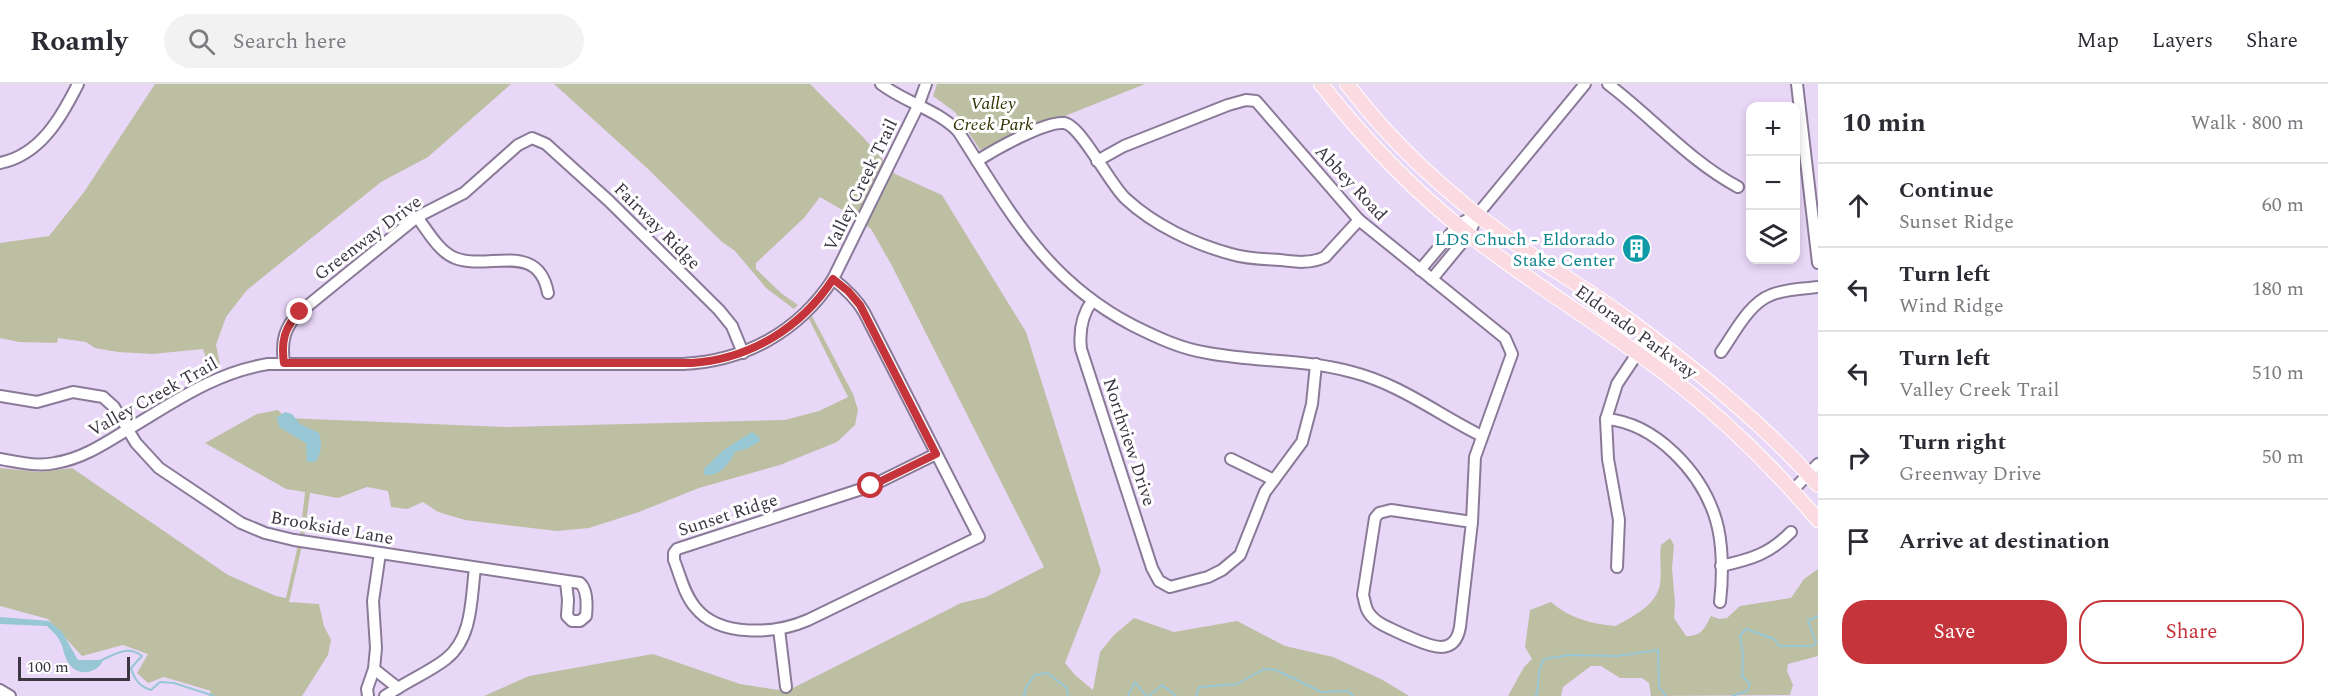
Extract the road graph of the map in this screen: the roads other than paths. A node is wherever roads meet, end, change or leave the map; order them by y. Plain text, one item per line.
1 (78, 84) edge
2 (881, 84) edge
3 (926, 84) edge
4 (1321, 84) edge
5 (1347, 84) edge
6 (1585, 84) edge
7 (1608, 84) edge
8 (1797, 84) edge
9 (918, 106) junction
10 (532, 138) joint
11 (977, 161) junction
12 (1098, 161) junction
13 (0, 164) edge
14 (1738, 187) dead end
15 (1478, 214) junction
16 (417, 217) junction
17 (1359, 220) junction
18 (1458, 225) junction
19 (1469, 234) junction
20 (1818, 263) edge
21 (1419, 270) junction
22 (833, 279) junction
23 (1432, 279) junction
24 (1818, 287) edge
25 (548, 293) dead end
26 (1092, 301) junction
27 (1649, 336) junction
28 (1721, 352) dead end
29 (743, 353) junction
30 (1637, 353) junction
31 (284, 363) junction
32 (1316, 364) junction
33 (0, 396) edge
34 (1606, 419) junction
35 (128, 430) junction
36 (1482, 436) junction
37 (936, 454) junction
38 (0, 459) edge
39 (1231, 459) dead end
40 (1815, 474) edge
41 (1274, 480) junction
42 (1793, 490) junction
43 (1818, 520) edge
44 (1472, 522) junction
45 (1791, 532) dead end
46 (380, 553) junction
47 (1721, 566) junction
48 (1617, 567) dead end
49 (475, 568) junction
50 (566, 582) dead end
51 (1720, 602) dead end
52 (779, 629) junction
53 (374, 669) junction
54 (786, 687) dead end
55 (398, 688) junction
56 (0, 690) edge
57 (10, 696) edge
58 (368, 696) edge
59 (385, 696) edge

1 - 13 street
2 - 9 street
3 - 9 street, Valley Creek Trail
4 - 18 main road, Eldorado Parkway
5 - 15 main road, Eldorado Parkway
6 - 15 street
7 - 14 street
8 - 20 street
9 - 11 street
9 - 22 street, Valley Creek Trail
10 - 16 street, Greenway Drive
10 - 29 street, Fairway Ridge
11 - 12 street
11 - 26 street
12 - 17 street
12 - 17 street, Abbey Road
15 - 18 street
15 - 19 street
15 - 27 main road, Eldorado Parkway
16 - 25 street
16 - 31 street, Greenway Drive
17 - 21 street, Abbey Road
18 - 19 main road, Eldorado Parkway
18 - 21 street
19 - 23 street
19 - 30 main road, Eldorado Parkway
21 - 23 street, Abbey Road
22 - 29 street, Valley Creek Trail
22 - 37 street
23 - 36 street, Abbey Road
24 - 28 street
26 - 32 street
26 - 41 street, Northview Drive
27 - 30 street
27 - 40 main road, Eldorado Parkway
29 - 31 street, Valley Creek Trail
30 - 34 street
30 - 42 main road, Eldorado Parkway
31 - 35 street, Valley Creek Trail
32 - 36 street
32 - 41 street
33 - 35 street, Brookside Lane
34 - 47 street
34 - 48 street
35 - 38 street, Valley Creek Trail
35 - 46 street, Brookside Lane
36 - 44 street
37 - 52 street, Sunset Ridge
37 - 52 street, Sunset Ridge
39 - 41 street
40 - 42 street
42 - 43 main road, Eldorado Parkway
44 - 44 street
45 - 47 street
46 - 49 street, Brookside Lane
46 - 53 street
47 - 51 street
49 - 50 street, Brookside Lane
49 - 55 street
52 - 54 street
53 - 55 street
53 - 58 street
55 - 59 street
56 - 57 street

